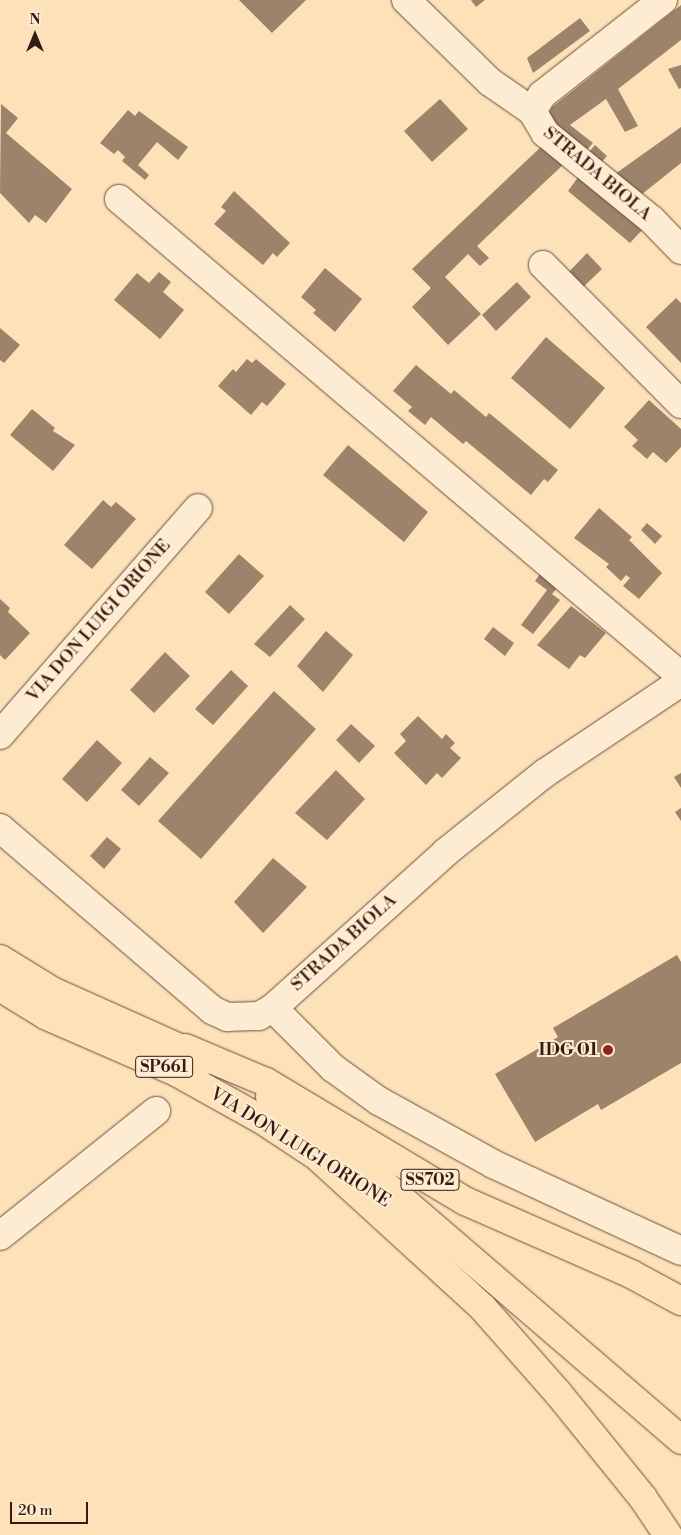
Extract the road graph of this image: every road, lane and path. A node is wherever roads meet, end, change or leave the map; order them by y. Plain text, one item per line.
1 (406, 0) edge
2 (663, 0) edge
3 (532, 111) junction
4 (119, 199) dead end
5 (681, 250) edge
6 (543, 265) dead end
7 (681, 404) edge
8 (198, 508) dead end
9 (681, 676) edge
10 (681, 682) edge
11 (0, 735) edge
12 (3, 829) edge
13 (0, 959) edge
14 (0, 987) edge
15 (274, 1008) junction
16 (185, 1048) junction
17 (156, 1111) dead end
18 (320, 1159) junction
19 (0, 1236) edge
20 (460, 1251) junction
21 (681, 1251) edge
22 (681, 1301) edge
23 (681, 1440) edge
24 (668, 1535) edge

1 - 3 street
2 - 3 street, STRADA BIOLA
3 - 5 street, STRADA BIOLA
4 - 9 street
6 - 7 street
8 - 11 street, VIA DON LUIGI ORIONE
10 - 15 street, STRADA BIOLA
12 - 15 street, STRADA BIOLA
13 - 16 main road, VIA DON LUIGI ORIONE / SP661
14 - 18 main road, VIA DON LUIGI ORIONE / SP661
15 - 21 street
16 - 20 main road, VIA DON LUIGI ORIONE / SP661
16 - 22 main road, SS702
17 - 19 street
18 - 20 main road, VIA DON LUIGI ORIONE / SP661
18 - 24 main road
20 - 23 main road, VIA DON LUIGI ORIONE / SP661

